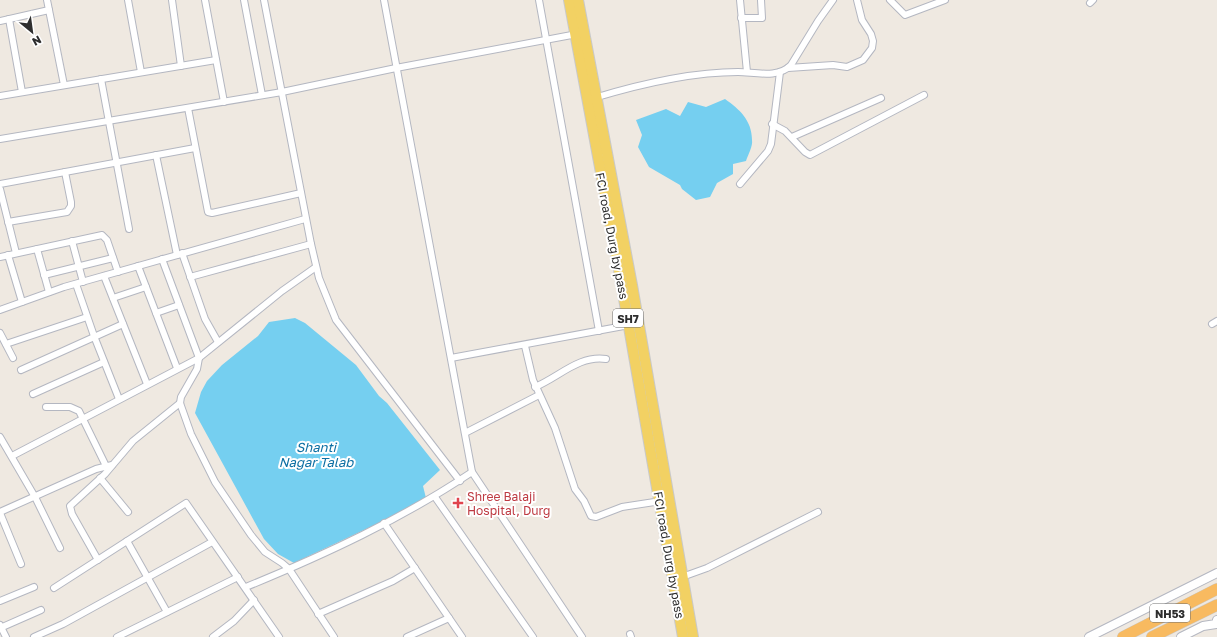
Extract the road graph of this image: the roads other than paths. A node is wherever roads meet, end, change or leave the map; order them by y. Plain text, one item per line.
1 (47, 0) edge
2 (128, 0) edge
3 (172, 0) edge
4 (205, 0) edge
5 (244, 0) edge
6 (264, 0) edge
7 (384, 0) edge
8 (539, 0) edge
9 (568, 0) edge
10 (578, 0) edge
11 (740, 0) edge
12 (761, 0) edge
13 (834, 0) edge
14 (857, 0) edge
15 (890, 0) edge
16 (945, 0) edge
17 (49, 10) junction
18 (742, 18) junction
19 (9, 19) junction
20 (0, 20) edge
21 (579, 33) junction
22 (546, 39) junction
23 (216, 60) junction
24 (181, 66) junction
25 (396, 68) junction
26 (788, 68) junction
27 (141, 72) junction
28 (747, 72) junction
29 (780, 72) junction
30 (101, 79) junction
31 (64, 85) junction
32 (22, 92) junction
33 (282, 92) junction
34 (262, 95) junction
35 (924, 95) dead end
36 (0, 96) edge
37 (881, 98) dead end
38 (591, 99) junction
39 (224, 102) junction
40 (188, 108) junction
41 (108, 121) junction
42 (772, 124) junction
43 (792, 137) junction
44 (0, 139) edge
45 (196, 148) junction
46 (156, 156) junction
47 (116, 163) junction
48 (65, 172) junction
49 (0, 184) edge
50 (740, 184) dead end
51 (0, 189) edge
52 (301, 193) junction
53 (305, 219) junction
54 (8, 222) junction
55 (129, 229) dead end
56 (72, 242) junction
57 (311, 244) junction
58 (37, 249) junction
59 (16, 253) junction
60 (180, 254) junction
61 (8, 255) junction
62 (0, 257) edge
63 (113, 258) junction
64 (162, 259) junction
65 (138, 266) junction
66 (79, 267) junction
67 (316, 267) junction
68 (118, 272) junction
69 (44, 275) junction
70 (104, 276) junction
71 (190, 277) junction
72 (83, 282) junction
73 (76, 284) junction
74 (146, 287) junction
75 (49, 292) junction
76 (113, 298) junction
77 (22, 302) junction
78 (179, 305) junction
79 (0, 310) edge
80 (156, 313) junction
81 (87, 317) junction
82 (123, 324) junction
83 (629, 325) junction
84 (599, 331) junction
85 (0, 333) edge
86 (94, 336) junction
87 (218, 342) junction
88 (6, 344) junction
89 (525, 346) junction
90 (13, 358) dead end
91 (199, 358) junction
92 (451, 358) junction
93 (606, 359) dead end
94 (104, 362) junction
95 (177, 368) junction
96 (21, 370) dead end
97 (147, 384) junction
98 (536, 387) junction
99 (33, 394) dead end
100 (539, 394) junction
101 (119, 399) junction
102 (180, 403) junction
103 (46, 407) dead end
104 (83, 420) junction
105 (465, 433) junction
106 (0, 437) edge
107 (12, 456) junction
108 (109, 466) junction
109 (472, 472) junction
110 (100, 478) junction
111 (460, 481) junction
112 (435, 497) junction
113 (35, 498) junction
114 (664, 500) junction
115 (128, 512) dead end
116 (818, 512) dead end
117 (0, 513) edge
118 (384, 523) junction
119 (127, 541) junction
120 (212, 542) junction
121 (60, 548) dead end
122 (98, 560) junction
123 (21, 564) dead end
124 (415, 568) junction
125 (288, 570) junction
126 (1217, 573) edge
127 (147, 577) junction
128 (238, 577) junction
129 (682, 577) junction
130 (34, 587) dead end
131 (246, 587) junction
132 (54, 588) dead end
133 (1217, 589) edge
134 (254, 600) junction
135 (0, 602) edge
136 (1217, 605) edge
137 (40, 610) dead end
138 (167, 612) junction
139 (318, 614) junction
140 (449, 618) junction
141 (1217, 620) edge
142 (0, 627) edge
143 (6, 637) edge
144 (34, 637) edge
145 (117, 637) edge
146 (213, 637) edge
147 (279, 637) edge
148 (334, 637) edge
149 (407, 637) edge
150 (462, 637) edge
151 (533, 637) edge
152 (582, 637) edge
153 (683, 637) edge
154 (693, 637) edge
155 (1089, 637) edge
156 (1123, 637) edge
157 (1152, 637) edge
158 (1182, 637) edge

1 - 17 street
2 - 27 street
3 - 24 street
4 - 23 street
5 - 34 street
6 - 33 street
7 - 25 street
8 - 22 street
9 - 21 main road, FCI road, Durg by pass / SH7
10 - 21 main road, FCI road, Durg by pass / SH7
11 - 18 street
12 - 18 street
13 - 26 street
14 - 26 street
15 - 16 street
17 - 19 street
17 - 31 street
18 - 28 street
19 - 20 street
19 - 32 street
21 - 22 street
21 - 38 main road, FCI road, Durg by pass / SH7
22 - 25 street
22 - 84 street
23 - 24 street
23 - 39 street
24 - 27 street
25 - 33 street
25 - 92 street
26 - 29 street
27 - 30 street
28 - 29 street
28 - 38 street
29 - 42 street
30 - 31 street
30 - 41 street
31 - 32 street
32 - 36 street
33 - 34 street
33 - 52 street
34 - 39 street
35 - 43 street
37 - 43 street
38 - 83 main road, FCI road, Durg by pass / SH7
38 - 114 main road, FCI road, Durg by pass / SH7
39 - 40 street
40 - 41 street
40 - 45 street
41 - 44 street
41 - 47 street
42 - 43 street
42 - 50 street
45 - 46 street
45 - 52 street
46 - 47 street
46 - 60 street
47 - 48 street
47 - 55 street
48 - 49 street
48 - 54 street
51 - 54 street
52 - 53 street
53 - 57 street
53 - 60 street
54 - 59 street
56 - 58 street
56 - 63 street
56 - 66 street
57 - 67 street
57 - 71 street
58 - 59 street
58 - 69 street
59 - 61 street
60 - 64 street
60 - 71 street
61 - 62 street
61 - 77 street
63 - 66 street
63 - 68 street
64 - 65 street
64 - 78 street
65 - 68 street
65 - 74 street
66 - 69 street
66 - 72 street
67 - 87 street
67 - 111 street
68 - 70 street
69 - 75 street
70 - 72 street
70 - 76 street
71 - 87 street
72 - 73 street
73 - 75 street
73 - 81 street
74 - 76 street
74 - 80 street
75 - 77 street
76 - 82 street
77 - 79 street
78 - 80 street
78 - 91 street
80 - 95 street
81 - 86 street
81 - 88 street
82 - 86 street
82 - 97 street
83 - 84 street
83 - 114 main road, FCI road, Durg by pass / SH7
84 - 89 street
85 - 88 street
86 - 94 street
86 - 96 street
87 - 91 street
88 - 90 street
89 - 92 street
89 - 98 street
91 - 95 street
91 - 102 street
92 - 105 street
93 - 98 street
94 - 99 street
94 - 101 street
95 - 97 street
97 - 101 street
98 - 100 street
100 - 105 street
100 - 114 street
101 - 104 street
102 - 108 street
102 - 125 street
103 - 104 street
104 - 107 street
104 - 108 street
105 - 109 street
106 - 107 street
107 - 113 street
108 - 110 street
108 - 113 street
109 - 111 street
109 - 152 street
110 - 115 street
110 - 122 street
111 - 112 street
112 - 118 street
112 - 151 street
113 - 117 street
113 - 121 street
114 - 129 main road, FCI road, Durg by pass / SH7
114 - 153 main road, FCI road, Durg by pass / SH7
116 - 129 street
117 - 123 street
118 - 124 street
118 - 125 street
119 - 120 street
119 - 122 street
119 - 127 street
120 - 127 street
120 - 128 street
122 - 132 street
124 - 139 street
124 - 140 street
125 - 131 street
125 - 139 street
126 - 155 street
127 - 138 street
127 - 144 street
128 - 131 street
128 - 138 street
129 - 154 main road, FCI road, Durg by pass / SH7
130 - 135 street
131 - 134 street
133 - 156 highway, NH53
134 - 146 street
134 - 147 street
136 - 157 highway, NH53
137 - 142 street
138 - 145 street
139 - 148 street
140 - 149 street
140 - 150 street
141 - 158 street
142 - 143 street

